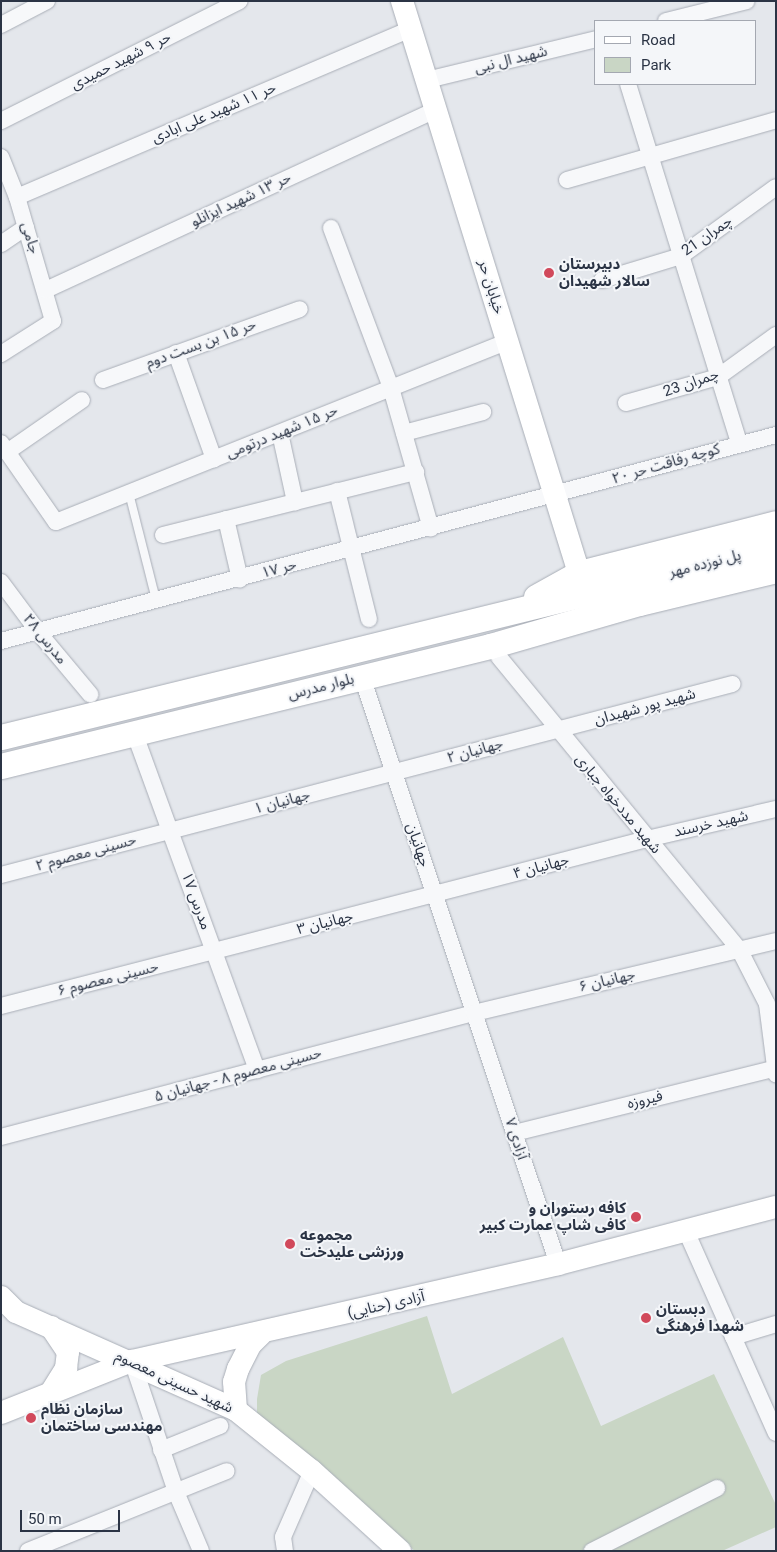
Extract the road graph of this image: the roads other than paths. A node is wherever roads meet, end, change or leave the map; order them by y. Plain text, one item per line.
1 (47, 1) edge
2 (240, 1) edge
3 (402, 1) edge
4 (747, 1) edge
5 (670, 20) edge
6 (1, 25) edge
7 (411, 29) junction
8 (594, 39) edge
9 (427, 80) junction
10 (628, 85) edge
11 (436, 110) junction
12 (776, 120) edge
13 (1, 121) edge
14 (650, 156) junction
15 (1, 157) edge
16 (567, 180) dead end
17 (776, 187) edge
18 (17, 197) junction
19 (26, 227) junction
20 (331, 228) dead end
21 (1, 244) edge
22 (681, 256) junction
23 (602, 280) dead end
24 (46, 290) junction
25 (300, 309) dead end
26 (776, 335) edge
27 (508, 341) junction
28 (176, 353) junction
29 (1, 354) edge
30 (718, 377) junction
31 (103, 380) dead end
32 (391, 388) junction
33 (82, 400) dead end
34 (626, 404) dead end
35 (483, 412) dead end
36 (280, 433) junction
37 (404, 433) junction
38 (776, 436) edge
39 (739, 443) junction
40 (4, 448) edge
41 (214, 459) junction
42 (416, 472) junction
43 (337, 491) junction
44 (129, 493) junction
45 (556, 495) junction
46 (295, 502) junction
47 (226, 519) junction
48 (776, 523) edge
49 (431, 528) junction
50 (163, 535) dead end
51 (776, 547) edge
52 (353, 549) junction
53 (776, 570) edge
54 (579, 573) junction
55 (240, 579) junction
56 (1, 582) edge
57 (776, 584) edge
58 (637, 592) junction
59 (156, 601) junction
60 (507, 613) junction
61 (369, 619) dead end
62 (558, 628) junction
63 (38, 633) junction
64 (1, 641) edge
65 (499, 657) dead end
66 (362, 677) junction
67 (732, 684) dead end
68 (90, 694) dead end
69 (557, 730) junction
70 (134, 732) junction
71 (1, 737) edge
72 (1, 766) edge
73 (394, 772) junction
74 (776, 809) edge
75 (170, 831) junction
76 (647, 839) junction
77 (1, 875) edge
78 (435, 895) junction
79 (776, 941) edge
80 (740, 949) junction
81 (214, 952) junction
82 (1, 1006) edge
83 (474, 1013) junction
84 (776, 1068) edge
85 (257, 1070) junction
86 (776, 1074) edge
87 (514, 1133) junction
88 (1, 1137) edge
89 (776, 1207) edge
90 (686, 1231) junction
91 (558, 1264) junction
92 (6, 1309) edge
93 (776, 1324) edge
94 (52, 1327) junction
95 (261, 1334) junction
96 (733, 1337) junction
97 (132, 1361) junction
98 (50, 1394) junction
99 (236, 1410) junction
100 (1, 1414) edge
101 (220, 1426) dead end
102 (776, 1433) edge
103 (161, 1450) junction
104 (227, 1471) dead end
105 (312, 1471) junction
106 (716, 1488) dead end
107 (176, 1492) junction
108 (28, 1551) edge
109 (200, 1551) edge
110 (285, 1551) edge
111 (400, 1551) edge
112 (592, 1551) edge

1 - 6 street
2 - 13 street, حر ۹ شهید حمیدی
3 - 7 main road, خیابان حر
4 - 5 street
7 - 9 main road, خیابان حر
7 - 18 street, حر ۱۱ شهید علی ابادی
8 - 9 street, شهید ال نبی
9 - 11 main road, خیابان حر
10 - 14 street
11 - 24 street, حر ۱۳ شهید ایزانلو
11 - 27 main road, خیابان حر
12 - 14 street
14 - 16 street
14 - 22 street
15 - 18 street, جامی
17 - 22 street, چمران 21
18 - 19 street, جامی
19 - 21 street
19 - 24 street, جامی
20 - 32 street
22 - 23 street, چمران 21
22 - 30 street
24 - 29 street, جامی
25 - 28 street, حر ۱۵ بن بست دوم
26 - 30 street, چمران 23
27 - 32 street, حر ۱۵ شهید درتومی
27 - 45 main road, خیابان حر
28 - 31 street, حر ۱۵ بن بست دوم
28 - 41 street
30 - 34 street, چمران 23
30 - 39 street
32 - 36 street, حر ۱۵ شهید درتومی
32 - 37 street
33 - 40 street
35 - 37 street
36 - 41 street, حر ۱۵ شهید درتومی
36 - 46 street
37 - 42 street
38 - 39 street, کوچه رفاقت حر ۲۰
39 - 45 street, کوچه رفاقت حر ۲۰
40 - 44 street, حر ۱۵ شهید درتومی
41 - 44 street, حر ۱۵ شهید درتومی
42 - 43 street
42 - 49 street
43 - 46 street
43 - 52 street
44 - 59 lane
45 - 49 street, حر ۱۷
45 - 54 main road, خیابان حر
46 - 47 street
47 - 50 street
47 - 55 street
48 - 54 main road
49 - 52 street, حر ۱۷
51 - 58 main road, پل نوزده مهر
52 - 55 street, حر ۱۷
52 - 61 street
53 - 58 main road, پل نوزده مهر
54 - 60 main road
55 - 59 street, حر ۱۷
56 - 63 street, مدرس ۲۸
57 - 62 main road
58 - 60 main road, بلوار مدرس
58 - 62 main road, بلوار مدرس
59 - 63 street, حر ۱۷
60 - 71 main road, بلوار مدرس
62 - 66 main road, بلوار مدرس
63 - 64 street, حر ۱۷
63 - 68 street, مدرس ۲۸
65 - 69 street, شهید مددخواه جباری
66 - 70 main road, بلوار مدرس
66 - 73 street, جهانیان
67 - 69 street, شهید پور شهیدان
69 - 73 street, جهانیان ۲
69 - 76 street, شهید مددخواه جباری
70 - 72 main road, بلوار مدرس
70 - 75 street, مدرس ۱۷
73 - 75 street, جهانیان ۱
73 - 78 street, جهانیان
74 - 76 street, شهید خرسند
75 - 77 street, حسینی معصوم ۲
75 - 81 street, مدرس ۱۷
76 - 78 street, جهانیان ۴
76 - 80 street, شهید مددخواه جباری
78 - 81 street, جهانیان ۳
78 - 83 street, جهانیان
79 - 80 street, جهانیان ۶
80 - 83 street, جهانیان ۶
80 - 84 street, شهید مددخواه جباری
81 - 82 street, حسینی معصوم ۶
81 - 85 street, مدرس ۱۷
83 - 85 street, حسینی معصوم ۸ - جهانیان ۵
83 - 87 street, آزادی ۷
84 - 86 street, شهید مددخواه جباری
84 - 87 street, فیروزه
85 - 88 street, حسینی معصوم ۸ - جهانیان ۵
87 - 91 street, آزادی ۷
89 - 90 main road, آزادی (حنایی)
90 - 91 main road, آزادی (حنایی)
90 - 96 street
91 - 95 main road, آزادی (حنایی)
92 - 94 main road, شهید حسینی معصوم
93 - 96 street
94 - 97 main road, شهید حسینی معصوم
94 - 98 main road
95 - 97 main road, آزادی (حنایی)
95 - 99 main road
96 - 102 street
97 - 98 main road, آزادی (حنایی)
97 - 99 main road, شهید حسینی معصوم
97 - 103 street
98 - 100 main road, آزادی (حنایی)
99 - 105 main road, شهید حسینی معصوم
101 - 103 street
103 - 107 street
104 - 107 street
105 - 110 street
105 - 111 main road, شهید حسینی معصوم
106 - 112 street
107 - 108 street
107 - 109 street

